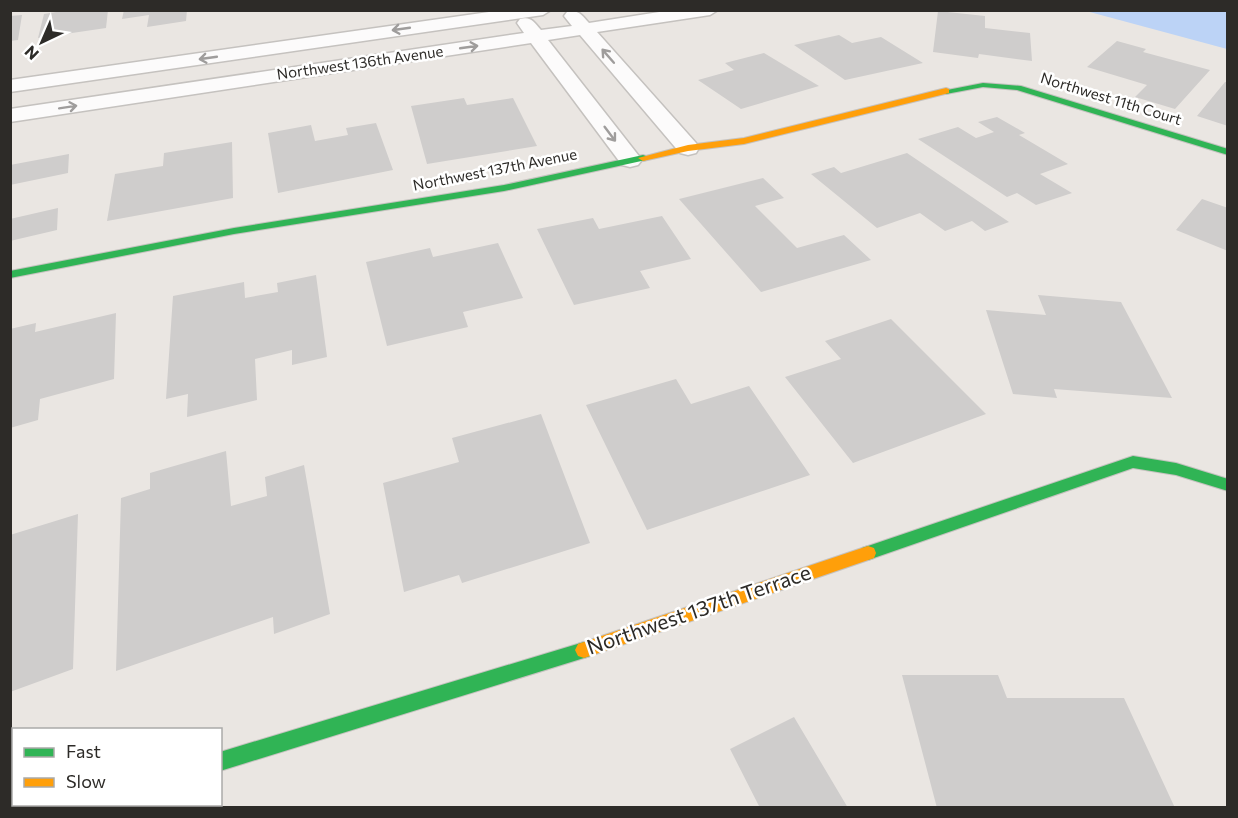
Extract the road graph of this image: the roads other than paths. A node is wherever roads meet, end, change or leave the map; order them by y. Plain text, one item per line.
1 (543, 10) edge
2 (569, 10) edge
3 (710, 10) edge
4 (518, 12) edge
5 (585, 30) junction
6 (537, 37) junction
7 (633, 85) junction
8 (983, 85) joint
9 (10, 87) edge
10 (580, 94) junction
11 (10, 116) edge
12 (688, 148) junction
13 (1227, 152) edge
14 (630, 160) junction
15 (10, 275) edge
16 (1227, 485) edge
17 (222, 761) edge

1 - 4 street, Northwest 136th Avenue
2 - 5 street
3 - 5 street, Northwest 136th Avenue
4 - 6 street
4 -> 9 street, Northwest 136th Avenue
5 - 6 street, Northwest 136th Avenue
7 -> 5 street
6 - 10 street
11 -> 6 street, Northwest 136th Avenue
7 - 10 street
7 - 12 street
8 - 12 street, Northwest 137th Avenue
8 - 13 street, Northwest 11th Court
10 -> 14 street
12 - 14 street, Northwest 137th Avenue
14 - 15 street, Northwest 137th Avenue
16 - 17 street, Northwest 137th Terrace

